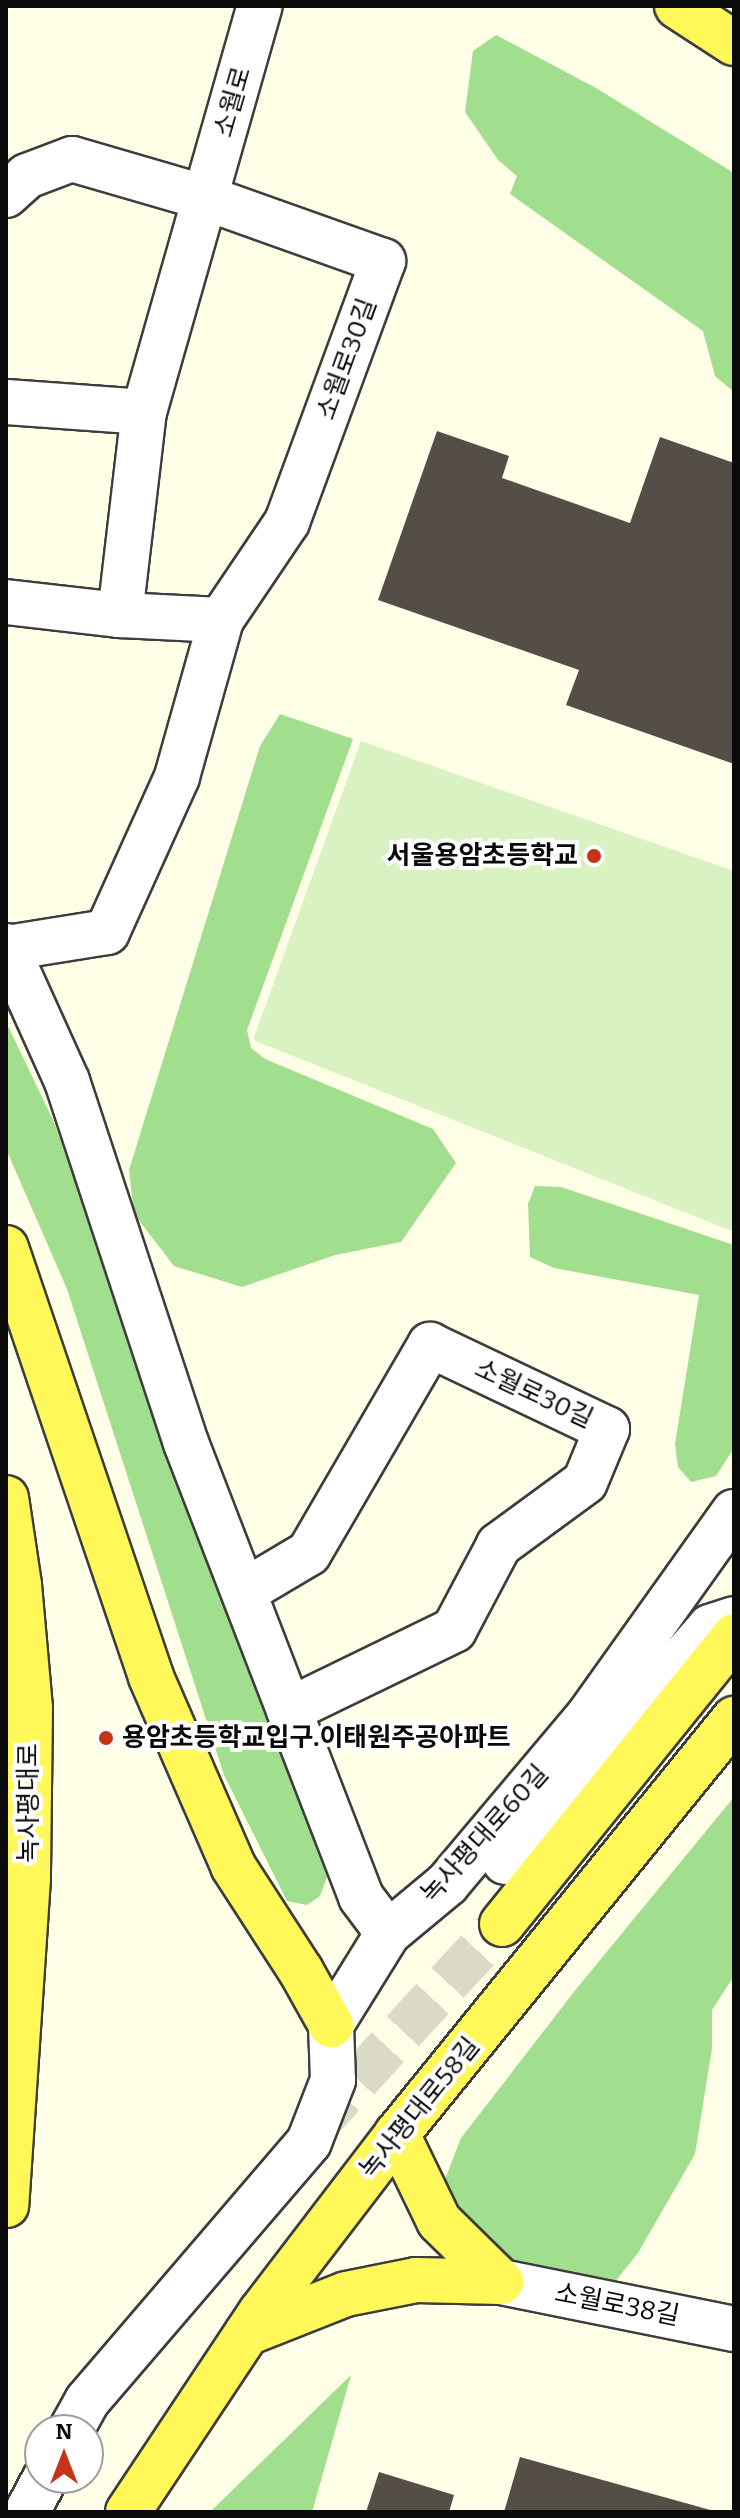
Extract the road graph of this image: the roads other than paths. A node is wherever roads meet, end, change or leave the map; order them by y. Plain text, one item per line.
1 (260, 6) edge
2 (677, 6) edge
3 (734, 43) edge
4 (6, 195) edge
5 (206, 198) junction
6 (6, 402) edge
7 (144, 412) junction
8 (6, 602) edge
9 (120, 615) junction
10 (221, 620) junction
11 (6, 947) edge
12 (6, 1248) edge
13 (6, 1498) edge
14 (734, 1512) edge
15 (245, 1591) junction
16 (734, 1619) edge
17 (734, 1636) edge
18 (289, 1710) junction
19 (734, 1719) edge
20 (502, 1924) tunnel mouth
21 (388, 1933) junction
22 (331, 2025) junction
23 (397, 2134) junction
24 (6, 2205) edge
25 (501, 2282) junction
26 (734, 2329) edge
27 (247, 2333) junction
28 (80, 2414) edge
29 (37, 2494) edge
30 (27, 2512) edge
31 (128, 2512) edge

1 - 5 street, 소월로
2 - 3 main road
4 - 5 street, 소월로30길
5 - 7 street
5 - 10 street, 소월로30길
6 - 7 street
7 - 9 street
8 - 9 street
9 - 10 street
10 - 11 street, 소월로30길
11 - 15 street, 소월로30길
12 - 22 main road
13 - 24 main road, 녹사평대로
14 - 21 street, 녹사평대로60길
15 - 18 street, 소월로30길
15 - 18 street, 소월로30길
16 - 21 street
17 - 20 main road
18 - 21 street, 소월로30길
19 - 23 main road, 녹사평대로58길
21 - 22 street, 녹사평대로60길
22 - 28 street
23 - 25 main road
23 - 27 main road, 녹사평대로58길
25 - 26 street, 소월로38길
25 - 27 main road
27 - 31 main road, 녹사평대로58길
29 - 30 street

